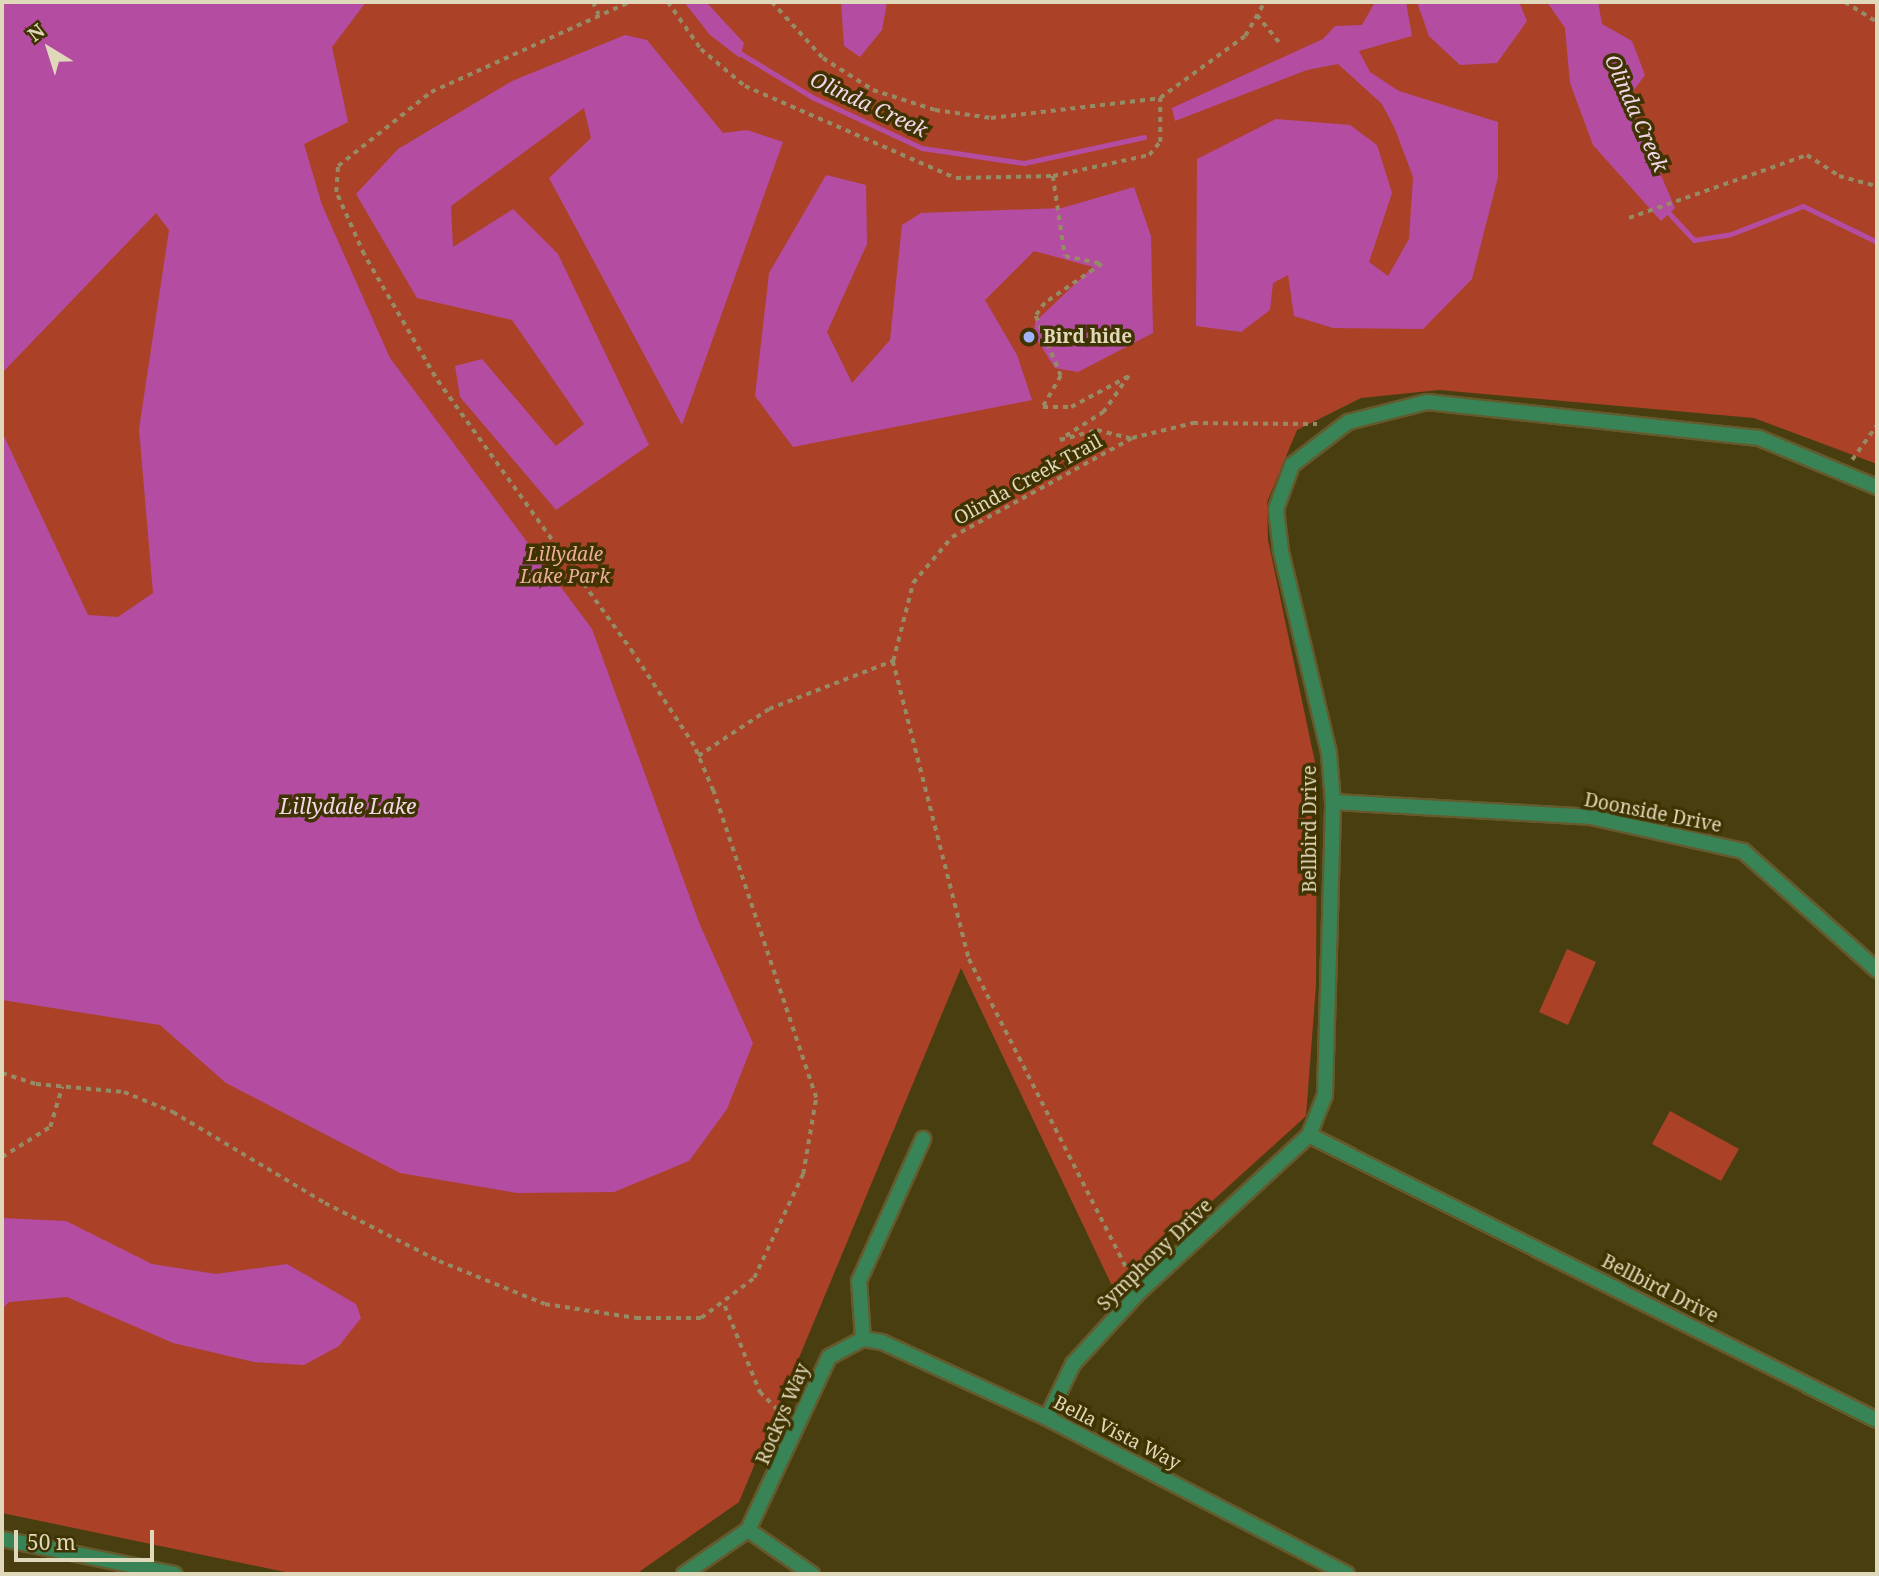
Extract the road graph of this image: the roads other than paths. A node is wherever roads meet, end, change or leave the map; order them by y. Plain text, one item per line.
1 (1877, 487) edge
2 (1333, 802) junction
3 (1877, 970) edge
4 (1309, 1135) junction
5 (923, 1139) dead end
6 (863, 1339) junction
7 (1047, 1418) junction
8 (1877, 1420) edge
9 (748, 1530) junction
10 (2, 1539) edge
11 (174, 1574) edge
12 (684, 1574) edge
13 (812, 1574) edge
14 (1347, 1574) edge

1 - 2 street, Bellbird Drive
2 - 3 street, Doonside Drive
2 - 4 street, Bellbird Drive
4 - 7 street, Symphony Drive
4 - 8 street, Bellbird Drive
5 - 6 street
6 - 7 street, Bella Vista Way
6 - 9 street, Rockys Way
7 - 14 street, Bella Vista Way
9 - 12 street, Rockys Way
9 - 13 street
10 - 11 street

